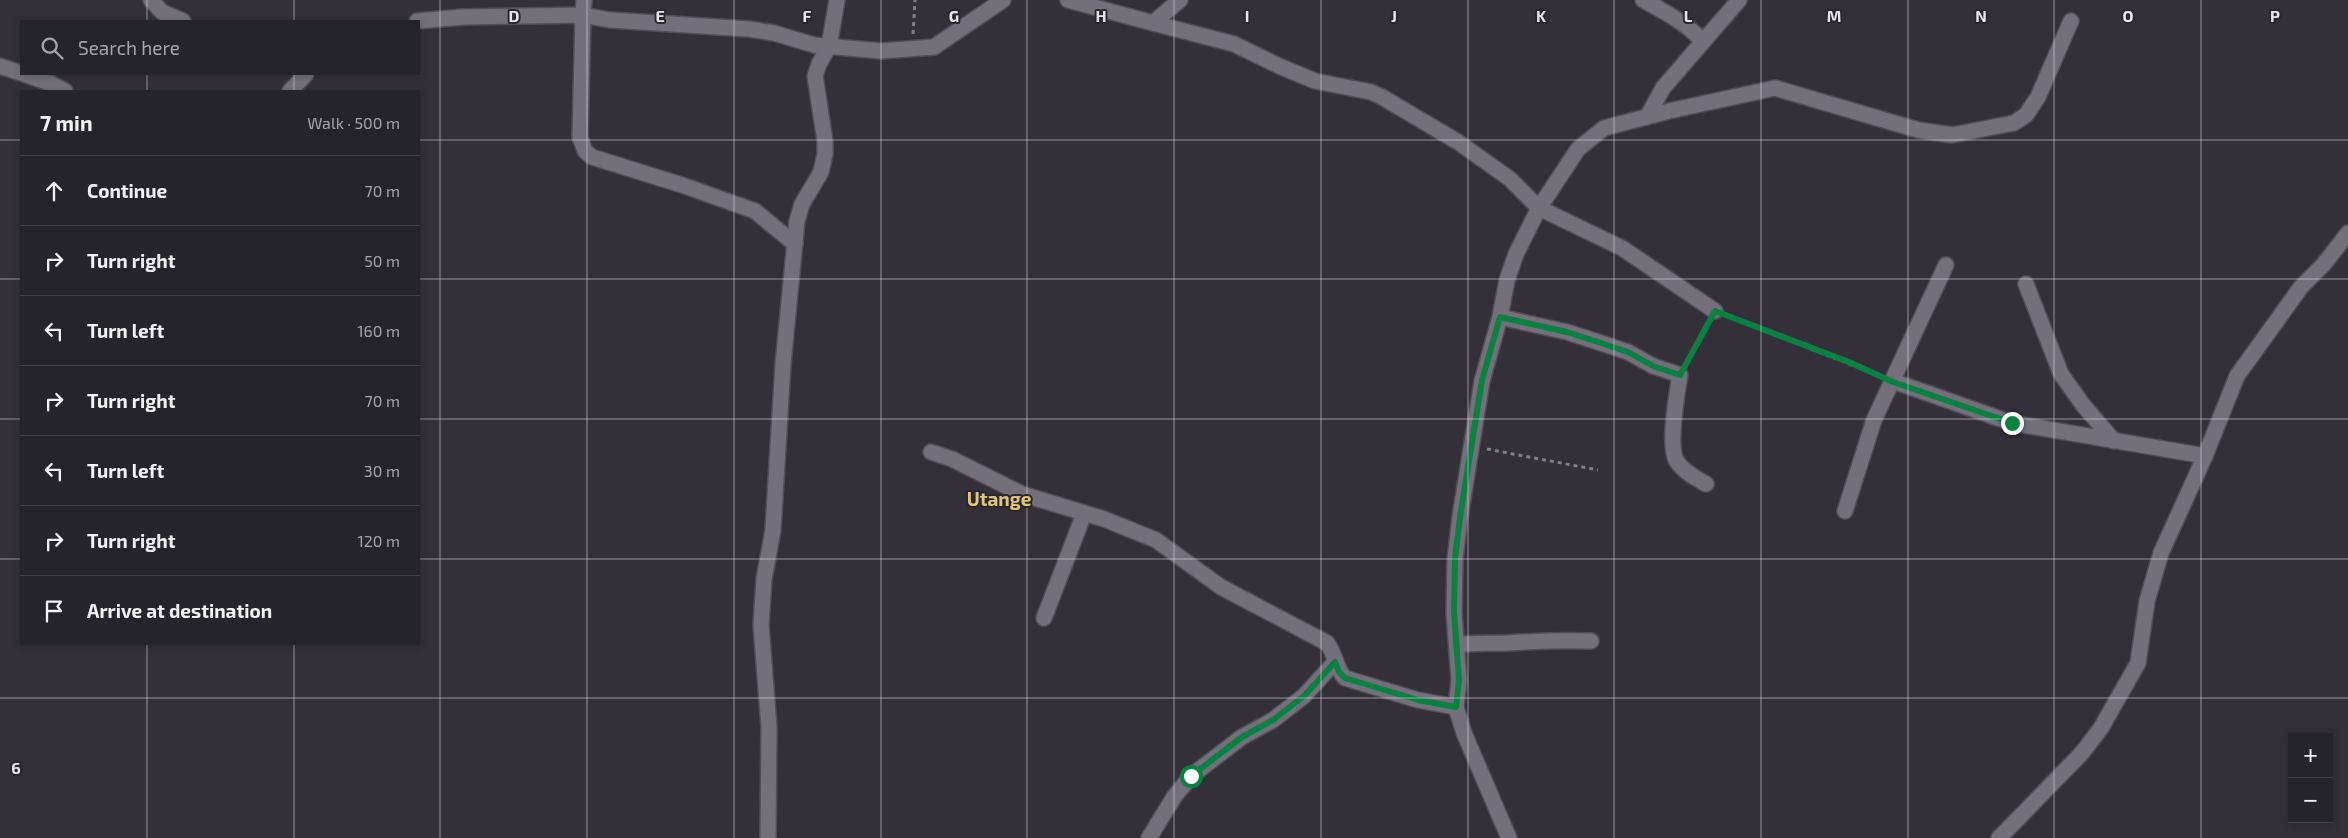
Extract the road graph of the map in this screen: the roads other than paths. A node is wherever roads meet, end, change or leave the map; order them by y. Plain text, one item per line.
1 (150, 0) edge
2 (837, 0) edge
3 (1003, 0) edge
4 (1068, 0) edge
5 (1180, 0) edge
6 (1643, 0) edge
7 (1739, 0) edge
8 (584, 7) edge
9 (181, 20) edge
10 (420, 21) edge
11 (2071, 21) dead end
12 (1153, 23) junction
13 (1703, 41) junction
14 (829, 46) junction
15 (0, 66) edge
16 (20, 72) edge
17 (28, 75) edge
18 (305, 75) edge
19 (63, 90) edge
20 (291, 90) edge
21 (1647, 117) junction
22 (1539, 208) junction
23 (2348, 233) edge
24 (795, 244) junction
25 (1946, 265) dead end
26 (2026, 284) dead end
27 (1715, 311) road end
28 (1500, 317) junction
29 (1893, 382) junction
30 (2114, 441) junction
31 (931, 452) dead end
32 (2205, 456) junction
33 (1706, 484) dead end
34 (1845, 511) dead end
35 (1084, 514) junction
36 (1044, 618) dead end
37 (1591, 641) dead end
38 (1457, 645) junction
39 (1335, 662) junction
40 (1456, 707) junction
41 (768, 838) edge
42 (1149, 838) edge
43 (1509, 838) edge
44 (1999, 838) edge

1 - 9 street
2 - 14 street
3 - 14 street
4 - 12 street
5 - 12 street
6 - 13 street
7 - 13 street
8 - 10 street
8 - 14 street
8 - 24 street
11 - 21 street
12 - 22 street
13 - 21 street
14 - 24 street
15 - 16 street
17 - 19 street
18 - 20 street
21 - 22 street
22 - 27 street
22 - 28 street
23 - 32 street
24 - 41 street
25 - 29 street
26 - 30 street
28 - 33 street
28 - 38 street
29 - 30 street
29 - 34 street
30 - 32 street
31 - 35 street
32 - 44 street
35 - 36 street
35 - 39 street
37 - 38 street
38 - 40 street
39 - 40 street
39 - 42 street
40 - 43 street

